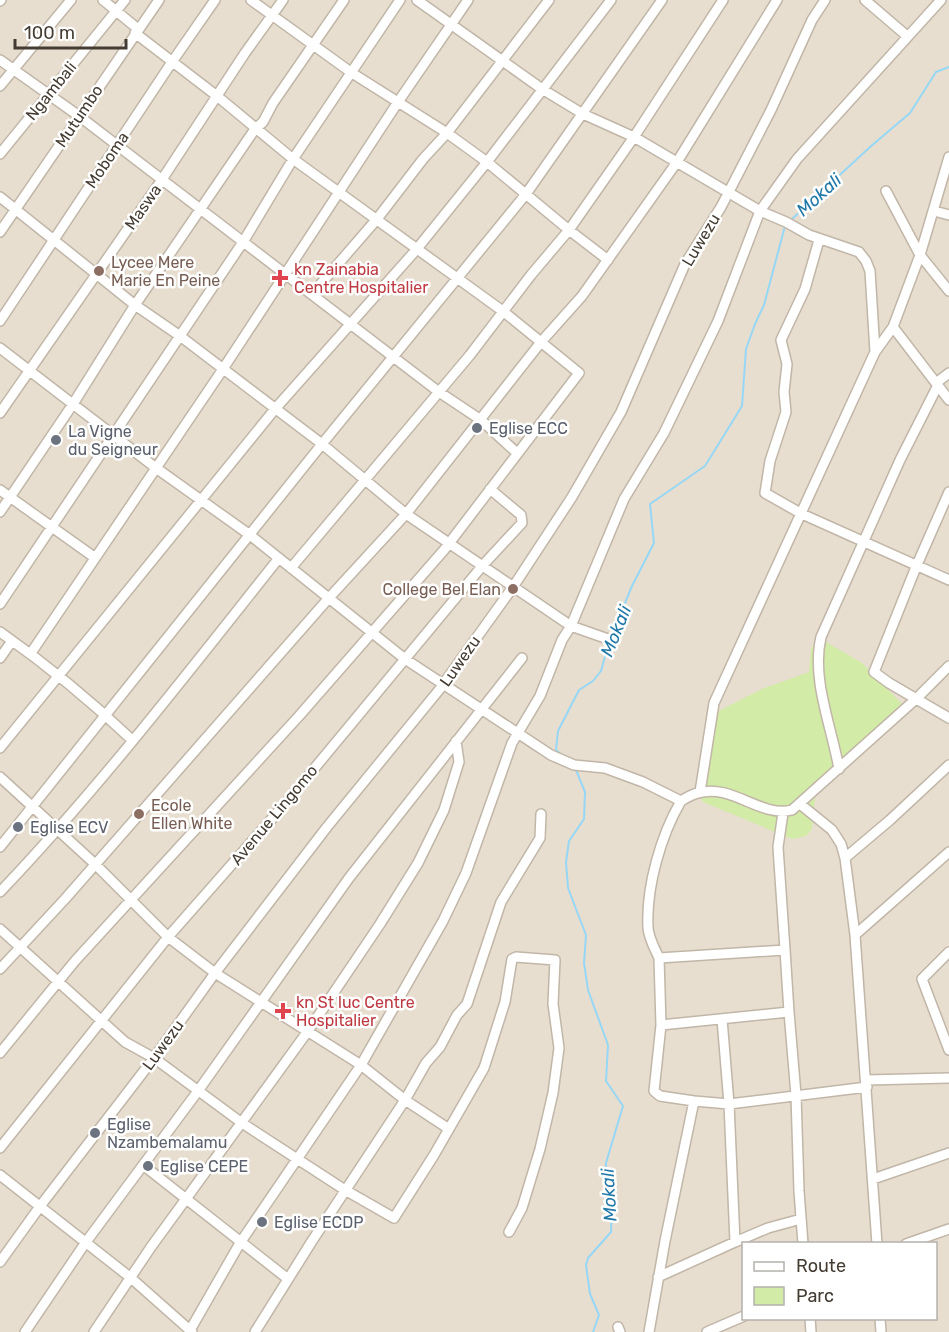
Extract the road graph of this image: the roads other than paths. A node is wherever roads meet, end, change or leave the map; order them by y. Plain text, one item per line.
1 (71, 0) edge
2 (103, 0) edge
3 (125, 0) edge
4 (159, 0) edge
5 (215, 0) edge
6 (251, 0) edge
7 (283, 0) edge
8 (344, 0) edge
9 (400, 0) edge
10 (417, 0) edge
11 (468, 0) edge
12 (549, 0) edge
13 (662, 0) edge
14 (723, 0) edge
15 (777, 0) edge
16 (825, 0) edge
17 (865, 0) edge
18 (941, 0) edge
19 (606, 2) edge
20 (116, 11) junction
21 (272, 16) junction
22 (452, 26) junction
23 (137, 31) junction
24 (907, 36) junction
25 (312, 45) junction
26 (0, 60) edge
27 (502, 61) junction
28 (172, 62) junction
29 (13, 70) junction
30 (352, 73) junction
31 (0, 86) edge
32 (542, 89) junction
33 (49, 93) junction
34 (217, 96) junction
35 (398, 102) junction
36 (583, 114) junction
37 (79, 116) junction
38 (255, 129) junction
39 (447, 133) junction
40 (634, 137) junction
41 (117, 145) junction
42 (0, 154) edge
43 (949, 157) edge
44 (293, 159) junction
45 (487, 162) junction
46 (677, 162) junction
47 (162, 181) junction
48 (886, 191) dead end
49 (339, 192) junction
50 (729, 192) junction
51 (526, 194) junction
52 (0, 197) edge
53 (16, 209) junction
54 (200, 209) junction
55 (760, 211) junction
56 (934, 211) junction
57 (949, 215) edge
58 (377, 219) junction
59 (569, 230) junction
60 (0, 232) edge
61 (52, 240) junction
62 (819, 240) junction
63 (243, 242) junction
64 (416, 250) junction
65 (920, 255) junction
66 (608, 260) junction
67 (285, 273) junction
68 (96, 274) junction
69 (456, 279) junction
70 (949, 291) edge
71 (312, 294) junction
72 (135, 305) junction
73 (504, 312) junction
74 (0, 321) edge
75 (350, 324) junction
76 (893, 327) junction
77 (180, 336) junction
78 (541, 342) junction
79 (0, 348) edge
80 (875, 352) junction
81 (393, 356) junction
82 (223, 369) junction
83 (30, 371) junction
84 (949, 373) edge
85 (937, 384) junction
86 (439, 392) junction
87 (949, 400) edge
88 (73, 404) junction
89 (275, 409) junction
90 (0, 414) edge
91 (481, 420) junction
92 (113, 436) junction
93 (322, 444) junction
94 (517, 453) junction
95 (156, 468) junction
96 (364, 479) junction
97 (490, 489) junction
98 (0, 490) edge
99 (949, 492) edge
100 (10, 498) junction
101 (202, 500) junction
102 (0, 512) edge
103 (406, 514) junction
104 (802, 514) junction
105 (53, 528) junction
106 (250, 535) junction
107 (865, 541) junction
108 (449, 544) junction
109 (94, 557) junction
110 (279, 558) junction
111 (483, 565) junction
112 (916, 567) junction
113 (291, 568) junction
114 (949, 580) edge
115 (513, 587) junction
116 (328, 599) junction
117 (0, 604) edge
118 (571, 626) junction
119 (0, 632) edge
120 (370, 633) junction
121 (608, 639) dead end
122 (12, 641) junction
123 (31, 653) junction
124 (0, 658) edge
125 (522, 658) dead end
126 (405, 659) junction
127 (949, 666) edge
128 (59, 675) junction
129 (443, 684) junction
130 (917, 698) junction
131 (481, 709) junction
132 (107, 716) junction
133 (949, 718) edge
134 (517, 733) junction
135 (132, 740) junction
136 (456, 741) junction
137 (0, 748) edge
138 (949, 765) edge
139 (838, 769) junction
140 (0, 777) edge
141 (700, 792) junction
142 (681, 801) junction
143 (800, 804) junction
144 (32, 808) junction
145 (783, 813) junction
146 (542, 814) dead end
147 (56, 830) junction
148 (0, 847) edge
149 (949, 852) edge
150 (846, 858) junction
151 (95, 864) junction
152 (0, 892) edge
153 (130, 900) junction
154 (0, 929) edge
155 (855, 935) junction
156 (168, 937) junction
157 (19, 947) junction
158 (784, 950) junction
159 (949, 952) edge
160 (659, 958) junction
161 (0, 969) edge
162 (215, 973) junction
163 (58, 982) junction
164 (261, 1002) junction
165 (789, 1012) junction
166 (722, 1019) junction
167 (102, 1020) junction
168 (661, 1025) junction
169 (308, 1031) junction
170 (949, 1050) edge
171 (0, 1053) edge
172 (154, 1058) junction
173 (361, 1065) junction
174 (949, 1078) edge
175 (867, 1084) junction
176 (198, 1091) junction
177 (796, 1095) junction
178 (405, 1100) junction
179 (694, 1101) junction
180 (729, 1104) junction
181 (242, 1123) junction
182 (449, 1129) junction
183 (0, 1148) edge
184 (949, 1154) edge
185 (297, 1158) junction
186 (143, 1165) junction
187 (0, 1175) edge
188 (873, 1179) junction
189 (345, 1190) junction
190 (185, 1200) junction
191 (40, 1205) junction
192 (801, 1219) junction
193 (949, 1229) edge
194 (509, 1232) dead end
195 (86, 1242) junction
196 (735, 1242) junction
197 (803, 1242) edge
198 (877, 1242) edge
199 (912, 1242) edge
200 (240, 1243) junction
201 (0, 1262) edge
202 (658, 1277) junction
203 (131, 1278) junction
204 (288, 1279) junction
205 (742, 1317) edge
206 (25, 1332) edge
207 (94, 1332) edge
208 (190, 1332) edge
209 (255, 1332) edge
210 (649, 1332) edge
211 (707, 1332) edge

1 - 29 street
2 - 20 street
3 - 20 street, Ngambali
4 - 23 street, Mutumbo
5 - 28 street, Moboma
6 - 21 street
7 - 21 street, Maswa
8 - 25 street
9 - 30 street
10 - 22 street
11 - 22 street
12 - 27 street
13 - 36 street
14 - 40 street
15 - 46 street
16 - 50 street, Luwezu
17 - 24 street
18 - 24 street
19 - 32 street
20 - 23 street
20 - 33 street, Ngambali
21 - 25 street
21 - 34 street, Maswa
22 - 27 street
22 - 35 street
23 - 28 street
23 - 37 street, Mutumbo
24 - 55 street
25 - 30 street
25 - 38 street
26 - 29 street
27 - 32 street
27 - 39 street
28 - 34 street
28 - 41 street, Moboma
29 - 31 street
29 - 33 street
30 - 35 street
30 - 44 street
32 - 36 street
32 - 45 street
33 - 37 street
33 - 42 street, Ngambali
34 - 38 street
34 - 47 street, Maswa
35 - 39 street
35 - 49 street
36 - 40 street
36 - 51 street
37 - 41 street
37 - 53 street, Mutumbo
38 - 44 street
38 - 54 street
39 - 45 street
39 - 58 street
40 - 46 street
40 - 59 street
41 - 47 street
41 - 61 street, Moboma
43 - 56 street
44 - 49 street
44 - 63 street
45 - 51 street
45 - 64 street
46 - 50 street
46 - 66 street
47 - 54 street
47 - 68 street, Maswa
48 - 65 street
49 - 58 street
49 - 67 street
50 - 55 street
50 - 115 street, Luwezu
51 - 59 street
51 - 69 street
52 - 53 street
53 - 60 street, Mutumbo
53 - 61 street
54 - 63 street
54 - 72 street
55 - 62 street
55 - 118 street
56 - 57 street
56 - 65 street
58 - 64 street
58 - 71 street
59 - 66 street
59 - 73 street
61 - 68 street
61 - 74 street, Moboma
62 - 80 street
62 - 104 street
63 - 67 street
63 - 77 street
64 - 69 street
64 - 75 street
65 - 70 street
65 - 76 street
66 - 78 street
67 - 71 street
67 - 82 street
68 - 72 street
68 - 83 street, Maswa
69 - 73 street
69 - 81 street
71 - 75 street
72 - 77 street
72 - 88 street
73 - 78 street
73 - 86 street
75 - 81 street
75 - 89 street
76 - 80 street
76 - 85 street
77 - 82 street
77 - 92 street
78 - 91 street
78 - 94 street
79 - 83 street
80 - 104 street
81 - 86 street
81 - 93 street
82 - 89 street
82 - 95 street
83 - 88 street
83 - 90 street, Maswa
84 - 85 street
85 - 87 street
85 - 107 street
86 - 91 street
86 - 96 street
88 - 92 street
88 - 100 street
89 - 93 street
89 - 101 street
91 - 94 street
91 - 103 street
92 - 95 street
92 - 105 street
93 - 96 street
93 - 106 street
94 - 97 street
95 - 101 street
95 - 109 street
96 - 103 street
96 - 113 street
97 - 108 street
97 - 111 street, Avenue Lingomo
98 - 100 street
99 - 112 street
100 - 102 street
100 - 105 street
101 - 106 street
101 - 128 street
103 - 108 street
103 - 116 street
104 - 107 street
104 - 141 street
105 - 109 street
105 - 117 street
106 - 110 street
106 - 132 street
107 - 112 street
107 - 139 street
108 - 111 street
108 - 120 street
109 - 123 street
110 - 113 street
110 - 135 street
111 - 115 street
111 - 126 street, Avenue Lingomo
112 - 114 street
112 - 130 street
113 - 116 street
115 - 118 street
115 - 129 street, Luwezu
116 - 120 street
116 - 151 street
118 - 121 street
118 - 134 street
119 - 122 street
120 - 126 street
120 - 153 street
122 - 123 street
122 - 124 street
123 - 128 street
125 - 131 street
126 - 129 street
126 - 156 street, Avenue Lingomo
127 - 130 street
128 - 132 street
128 - 137 street
129 - 131 street
129 - 162 street, Luwezu
130 - 133 street
130 - 139 street
131 - 134 street
131 - 136 street
132 - 135 street
132 - 144 street
134 - 142 street
134 - 173 street
135 - 147 street
136 - 164 street
136 - 169 street
138 - 150 street
139 - 143 street
140 - 144 street
141 - 142 street
141 - 145 street
142 - 160 street
143 - 145 street
143 - 150 street
144 - 147 street
144 - 148 street
145 - 158 street
146 - 178 street
147 - 151 street
147 - 152 street
149 - 155 street
150 - 155 street
151 - 153 street
151 - 157 street
153 - 156 street
153 - 163 street
154 - 157 street
155 - 175 street
156 - 162 street
156 - 167 street, Avenue Lingomo
157 - 161 street
157 - 163 street
158 - 160 street
158 - 165 street
159 - 170 street
160 - 168 street
162 - 164 street
162 - 172 street, Luwezu
163 - 167 street
163 - 171 street
164 - 169 street
164 - 176 street
165 - 166 street
165 - 177 street
166 - 168 street
166 - 180 street
167 - 172 street
167 - 183 street, Avenue Lingomo
168 - 179 street
169 - 173 street
169 - 181 street
172 - 176 street
172 - 191 street, Luwezu
173 - 178 street
173 - 185 street
174 - 175 street
175 - 177 street
175 - 188 street
176 - 181 street
176 - 186 street
177 - 180 street
177 - 192 street
178 - 182 street
178 - 189 street
179 - 180 street
179 - 202 street
180 - 196 street
181 - 185 street
181 - 190 street
182 - 189 street
182 - 194 street
184 - 188 street
185 - 189 street
185 - 200 street
186 - 190 street
186 - 195 street
187 - 191 street
188 - 198 street
189 - 204 street
190 - 200 street
190 - 203 street
191 - 195 street
191 - 201 street, Luwezu
192 - 196 street
192 - 197 street
193 - 199 street
195 - 203 street
195 - 206 street
196 - 202 street
200 - 204 street
200 - 208 street
202 - 210 street
203 - 207 street
203 - 208 street
204 - 209 street
205 - 211 street

